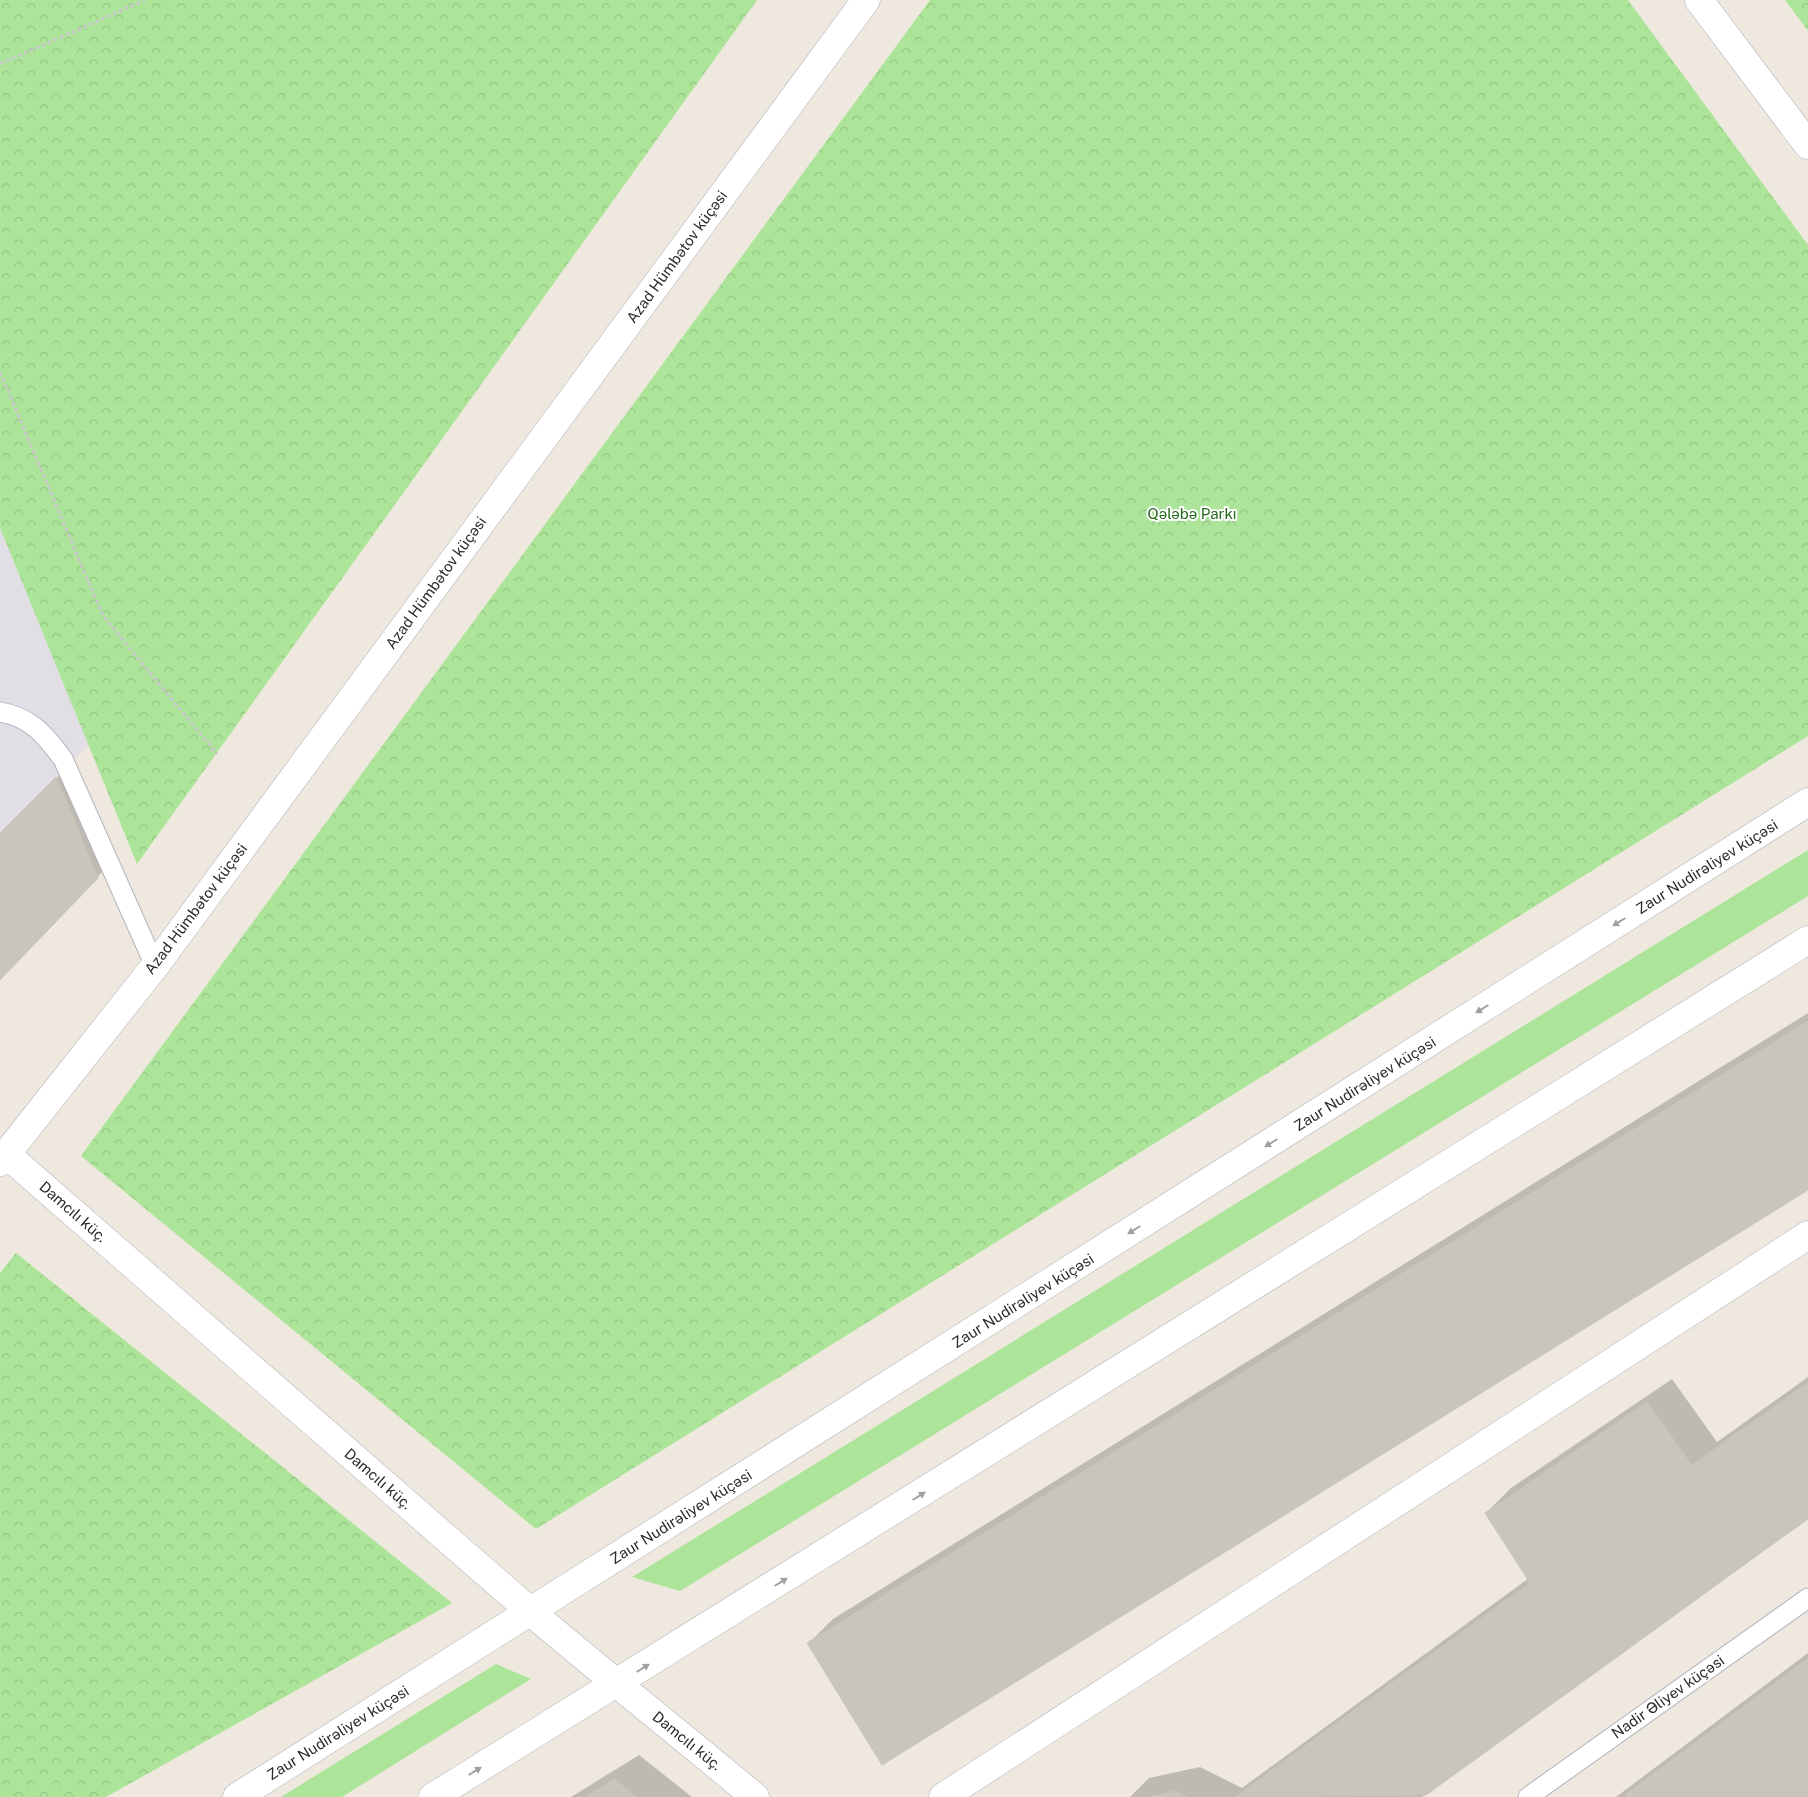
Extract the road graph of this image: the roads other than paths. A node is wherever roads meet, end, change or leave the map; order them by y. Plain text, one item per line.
1 (866, 0) edge
2 (1700, 0) edge
3 (1808, 145) edge
4 (0, 712) edge
5 (1808, 802) edge
6 (1808, 940) edge
7 (155, 966) junction
8 (2, 1157) edge
9 (1808, 1234) edge
10 (1808, 1598) edge
11 (531, 1612) junction
12 (616, 1685) junction
13 (237, 1797) edge
14 (433, 1797) edge
15 (756, 1797) edge
16 (943, 1797) edge
17 (1528, 1797) edge

1 - 7 street, Azad Hümbətov küçəsi
2 - 3 street
4 - 7 lane
5 -> 11 street, Zaur Nudirəliyev küçəsi
12 -> 6 street
7 - 8 street, Azad Hümbətov küçəsi
8 - 11 street, Damcılı küç.
9 - 16 street
10 - 17 lane, Nadir Əliyev küçəsi
11 - 12 street, Damcılı küç.
11 - 13 street, Zaur Nudirəliyev küçəsi
14 -> 12 street
12 - 15 street, Damcılı küç.

